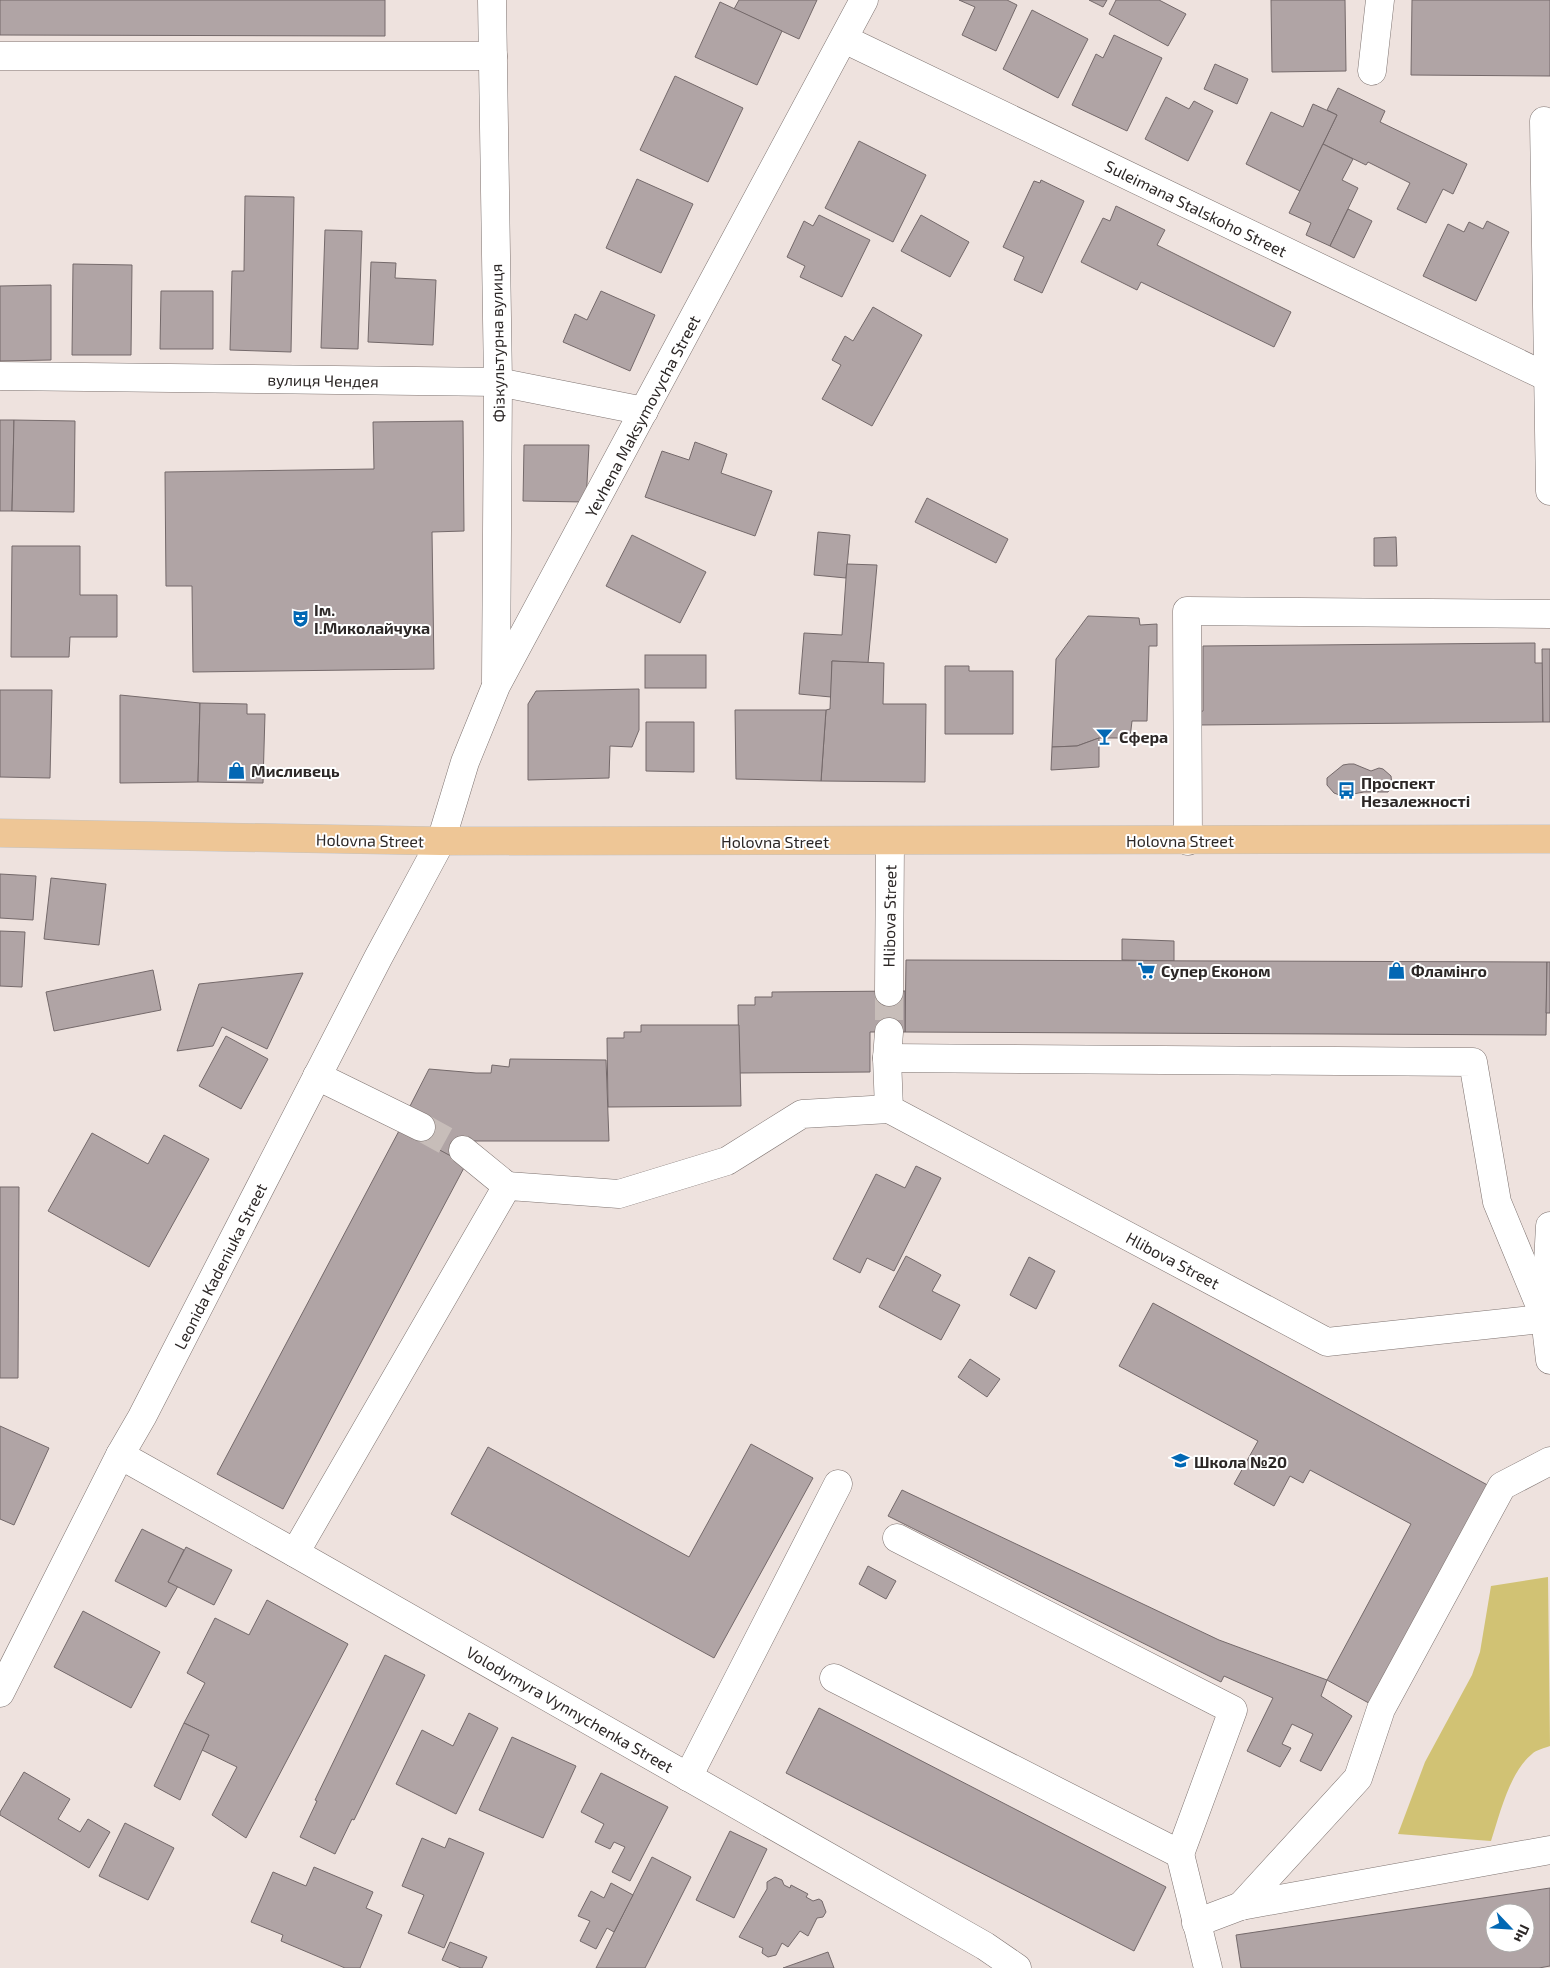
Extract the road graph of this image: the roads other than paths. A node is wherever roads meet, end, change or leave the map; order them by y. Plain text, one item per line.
1 (492, 0) edge
2 (864, 0) edge
3 (1380, 0) edge
4 (844, 39) junction
5 (0, 56) edge
6 (493, 56) junction
7 (1372, 71) dead end
8 (1544, 121) dead end
9 (0, 376) edge
10 (1547, 377) junction
11 (498, 382) junction
12 (644, 411) junction
13 (1550, 490) edge
14 (1550, 614) edge
15 (496, 686) junction
16 (0, 833) edge
17 (1550, 839) edge
18 (1188, 840) junction
19 (441, 841) junction
20 (890, 841) junction
21 (889, 992) tunnel mouth
22 (317, 1076) junction
23 (889, 1109) junction
24 (421, 1127) tunnel mouth
25 (463, 1150) tunnel mouth
26 (507, 1186) junction
27 (1550, 1226) edge
28 (1548, 1318) edge
29 (1550, 1360) edge
30 (120, 1455) junction
31 (1550, 1461) edge
32 (838, 1484) dead end
33 (897, 1538) dead end
34 (296, 1553) junction
35 (834, 1678) dead end
36 (0, 1693) edge
37 (688, 1777) junction
38 (1550, 1850) edge
39 (1180, 1854) junction
40 (1240, 1906) junction
41 (1196, 1923) junction
42 (1017, 1968) edge
43 (1208, 1968) edge

1 - 6 street, Фізкультурна вулиця
2 - 4 street, Yevhena Maksymovycha Street
3 - 7 street
4 - 10 street, Suleimana Stalskoho Street
4 - 12 street, Yevhena Maksymovycha Street
5 - 6 street
6 - 11 street, Фізкультурна вулиця
8 - 10 street
9 - 11 street, вулиця Чендея
10 - 13 street
11 - 12 street, вулиця Чендея
11 - 15 street, Фізкультурна вулиця
12 - 15 street, Yevhena Maksymovycha Street
14 - 18 street
15 - 19 street, Yevhena Maksymovycha Street
16 - 19 main road, Holovna Street
17 - 18 main road, Holovna Street
18 - 20 main road, Holovna Street
19 - 20 main road, Holovna Street
19 - 22 street, Leonida Kadeniuka Street
20 - 21 street, Hlibova Street
22 - 24 street
22 - 30 street, Leonida Kadeniuka Street
23 - 26 street
23 - 28 street, Hlibova Street
23 - 28 street
25 - 26 street
26 - 34 street
27 - 28 street
28 - 29 street
30 - 34 street, Volodymyra Vynnychenka Street
30 - 36 street, Leonida Kadeniuka Street
31 - 40 street
32 - 37 street
33 - 39 street
34 - 37 street, Volodymyra Vynnychenka Street
35 - 39 street
37 - 42 street, Volodymyra Vynnychenka Street
38 - 40 street
39 - 41 street
40 - 41 street
41 - 43 street

